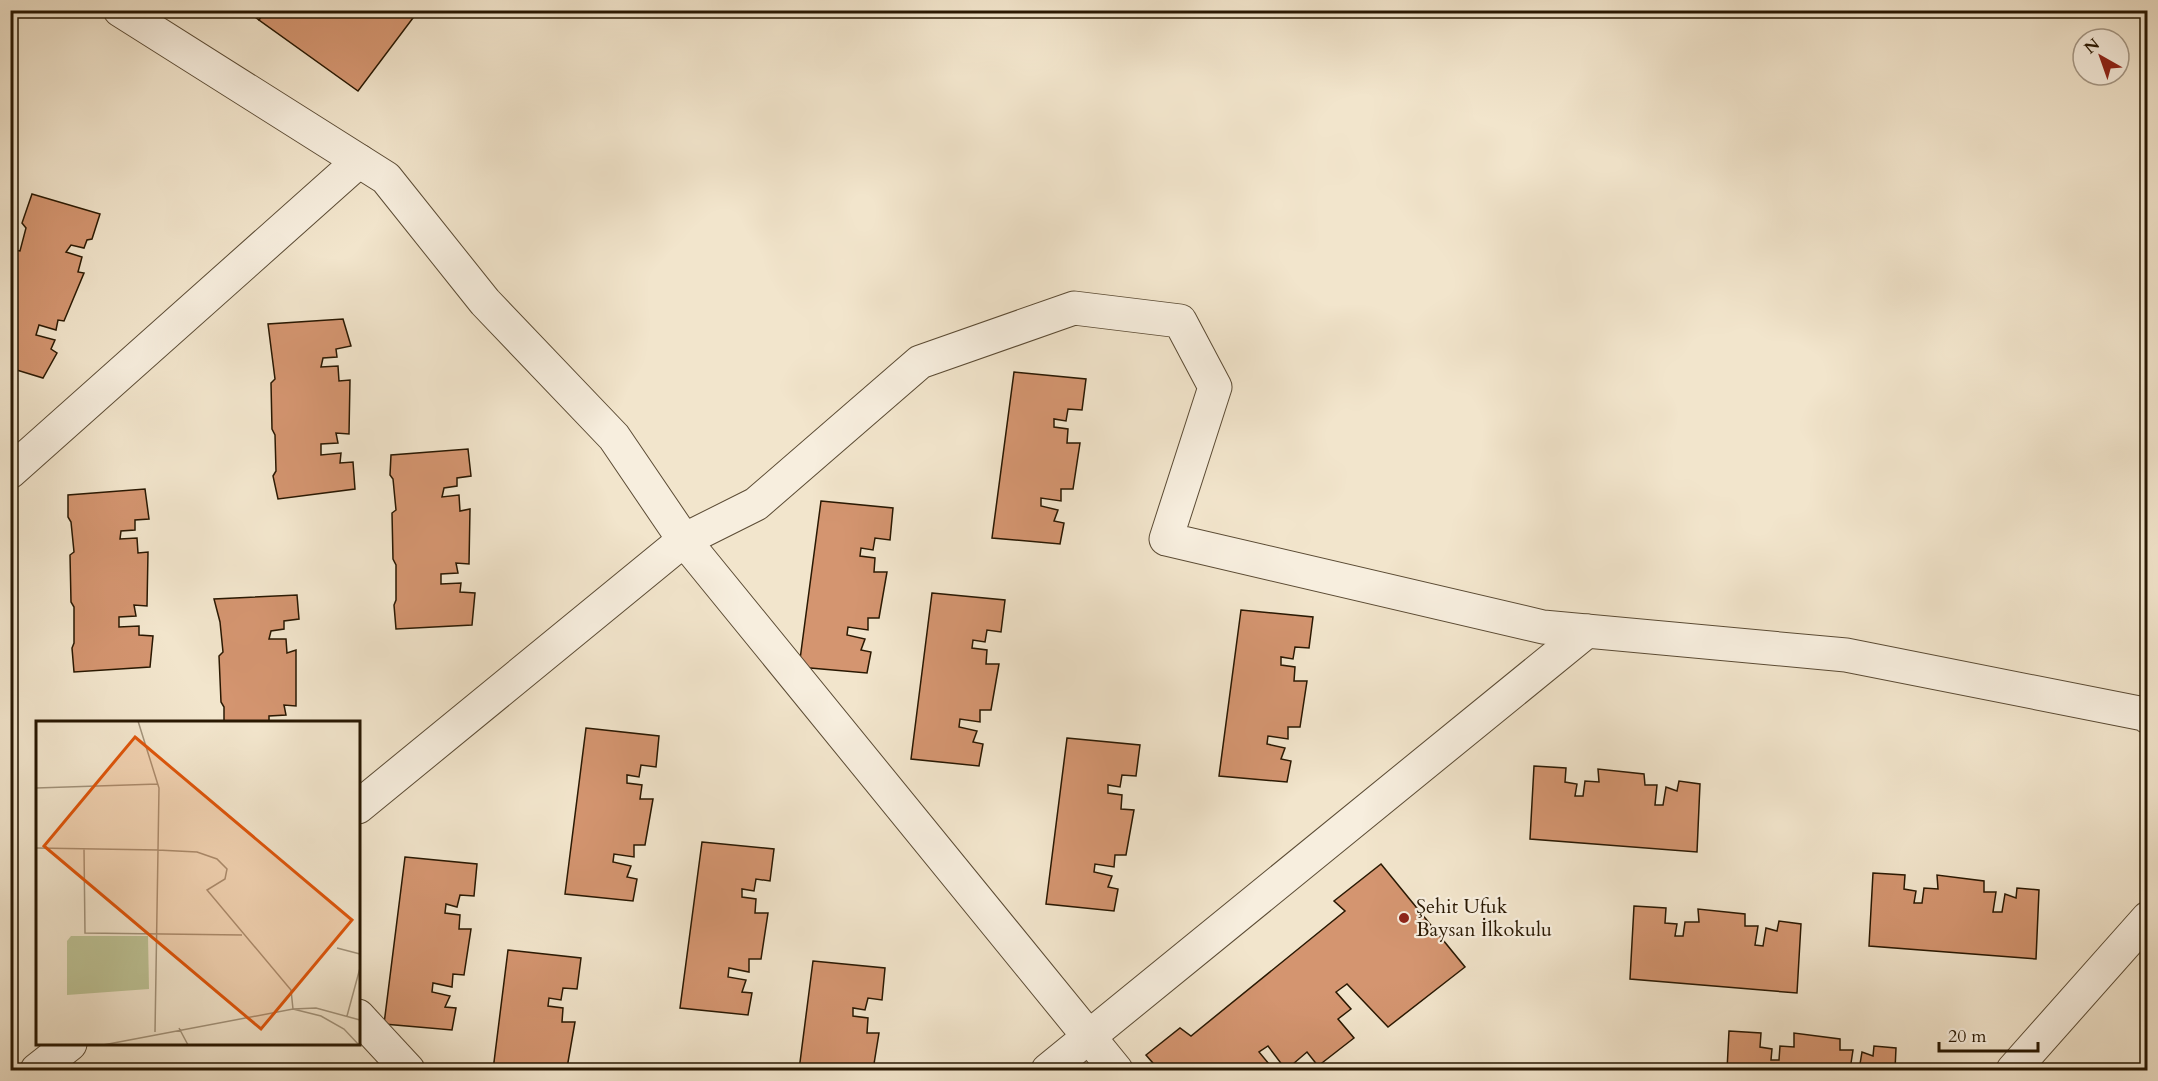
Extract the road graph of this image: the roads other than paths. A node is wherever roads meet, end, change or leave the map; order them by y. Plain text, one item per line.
1 (120, 10) edge
2 (358, 161) junction
3 (10, 472) edge
4 (684, 540) junction
5 (1587, 631) junction
6 (2148, 717) edge
7 (360, 805) edge
8 (2148, 918) edge
9 (360, 1018) edge
10 (1089, 1038) junction
11 (69, 1045) edge
12 (38, 1071) edge
13 (408, 1071) edge
14 (1048, 1071) edge
15 (1116, 1071) edge
16 (2013, 1071) edge

1 - 2 street
2 - 3 street
2 - 4 street
4 - 5 street
4 - 7 street
4 - 10 street
5 - 6 street
5 - 10 street
8 - 16 street
9 - 13 street
10 - 14 street
10 - 15 street
11 - 12 street

